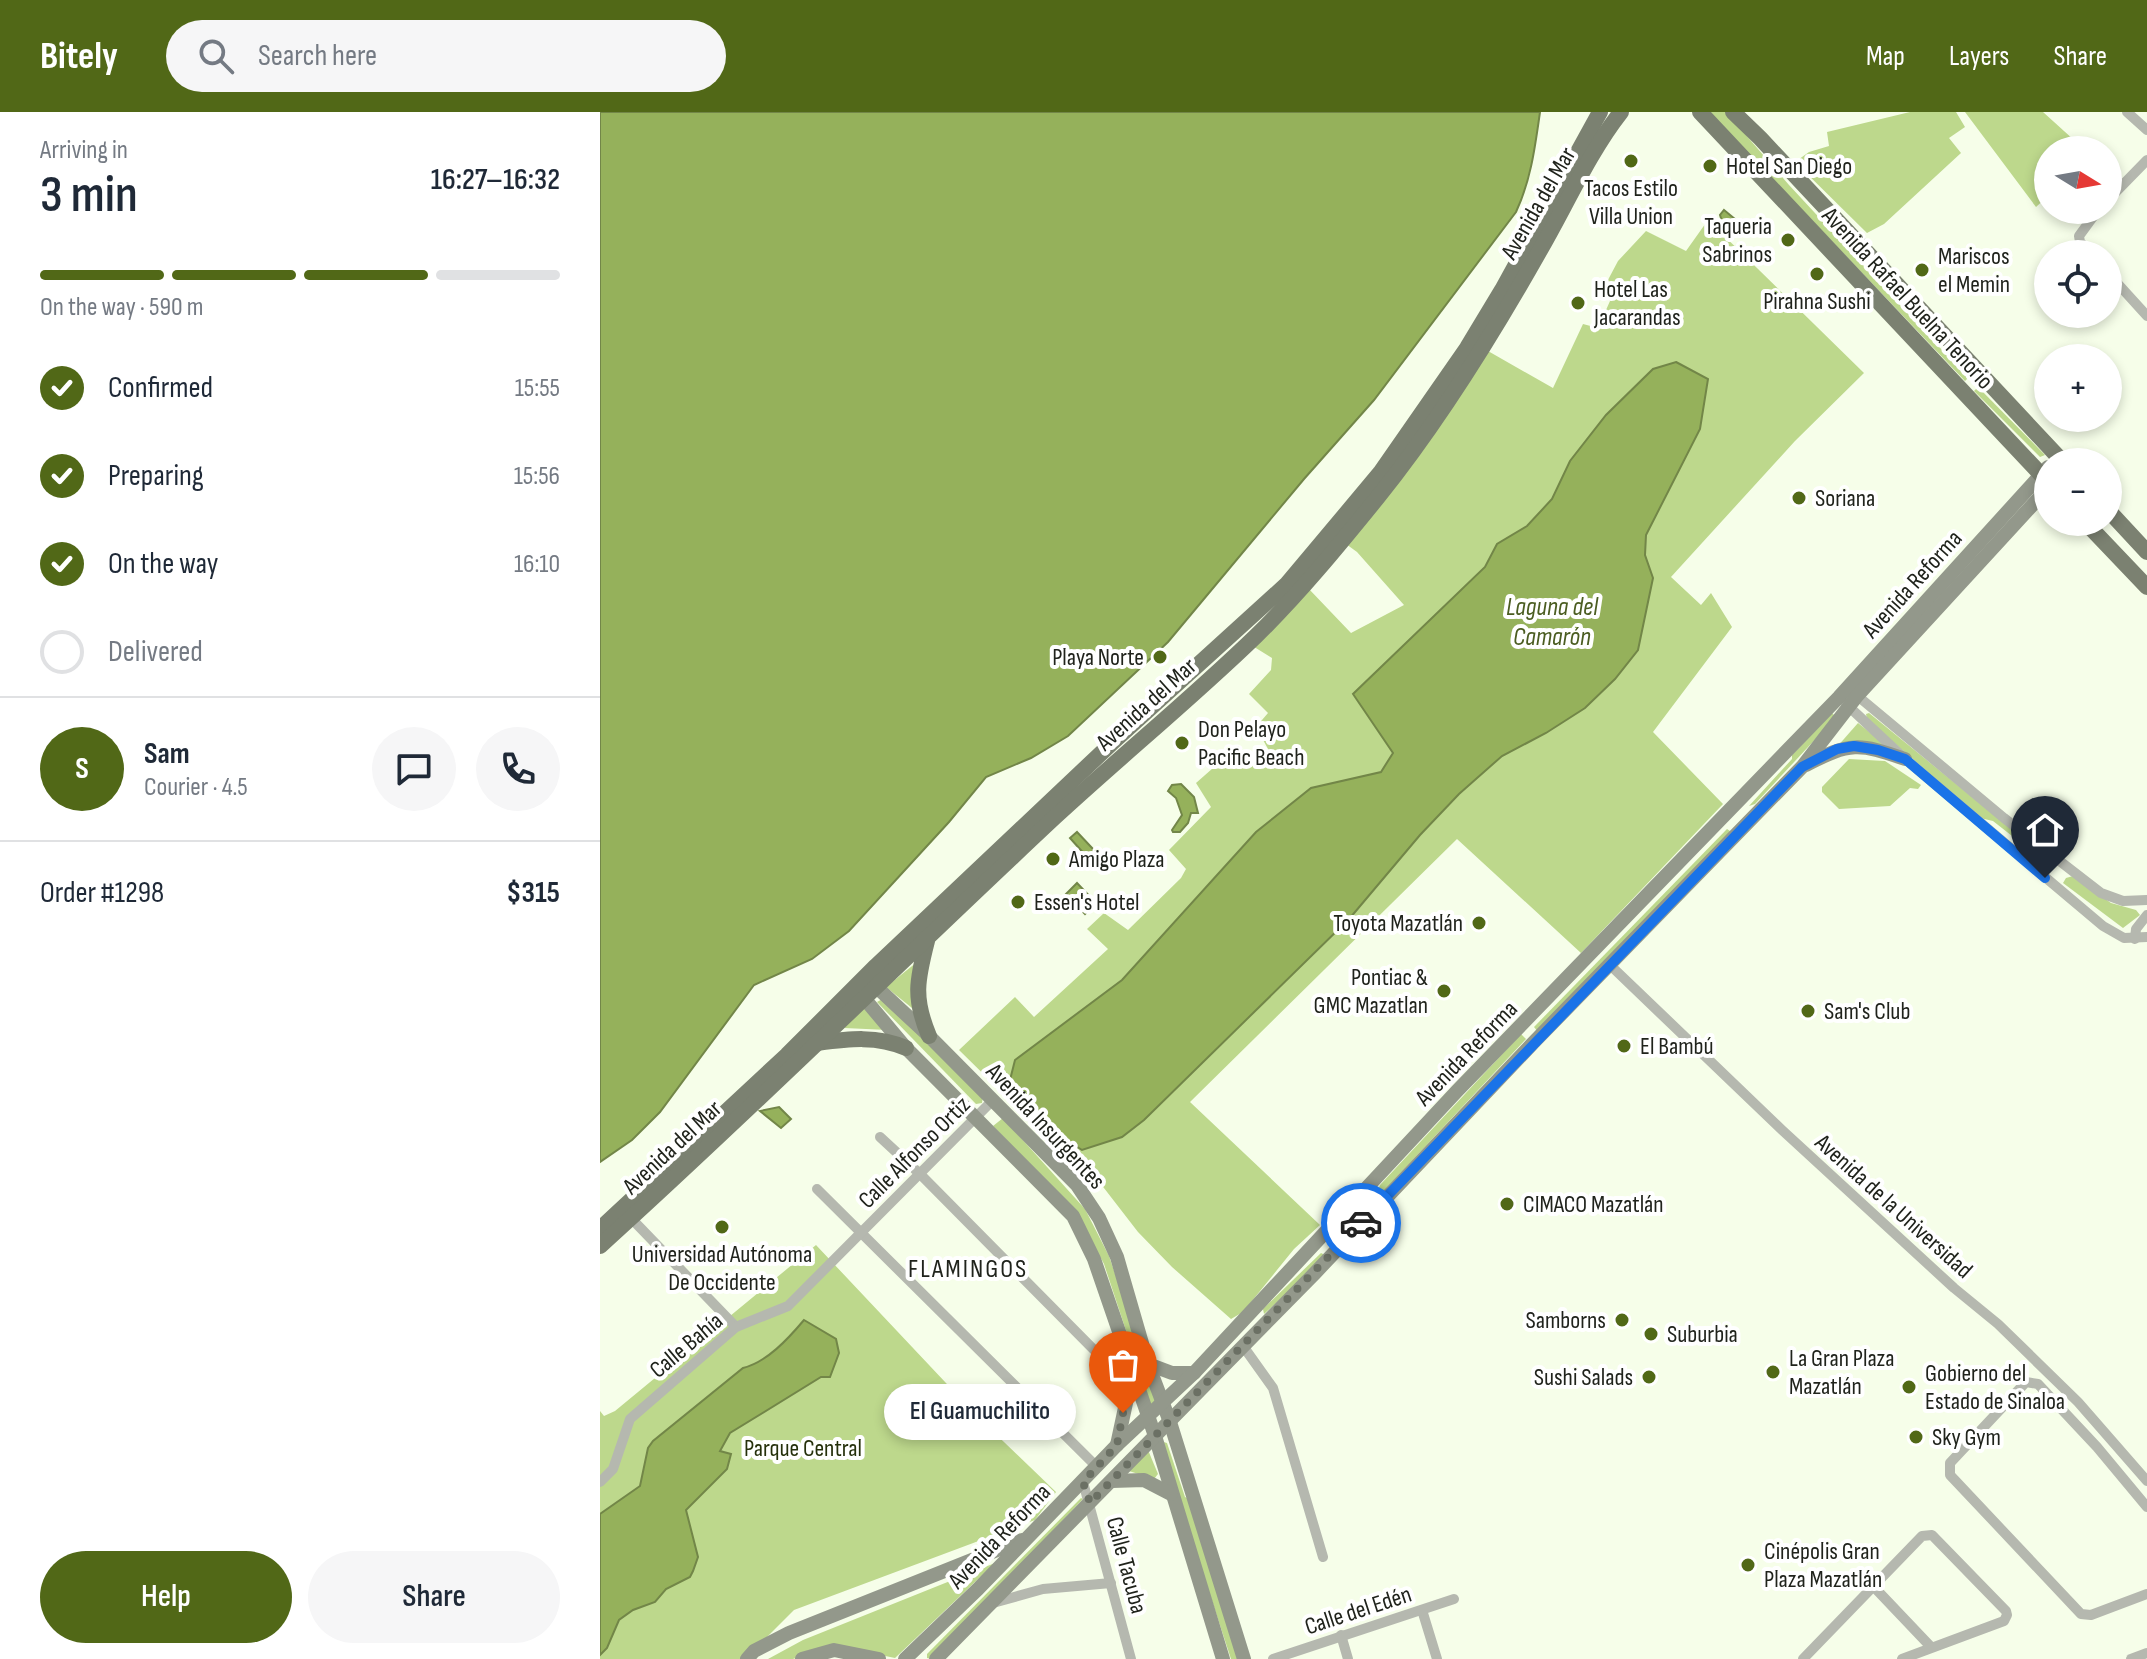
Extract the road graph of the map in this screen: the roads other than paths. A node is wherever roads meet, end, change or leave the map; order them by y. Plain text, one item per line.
1 (1600, 112) edge
2 (1621, 112) edge
3 (1700, 112) edge
4 (2127, 112) edge
5 (1735, 113) edge
6 (2147, 130) edge
7 (2147, 160) edge
8 (2122, 186) edge
9 (2122, 288) edge
10 (2146, 313) edge
11 (2034, 451) edge
12 (2034, 453) edge
13 (2034, 489) edge
14 (2122, 525) edge
15 (2098, 536) edge
16 (2147, 552) edge
17 (2147, 587) edge
18 (1848, 696) junction
19 (1905, 759) junction
20 (1802, 767) junction
21 (2055, 857) junction
22 (2041, 874) junction
23 (2147, 900) edge
24 (2147, 915) edge
25 (2147, 937) edge
26 (2135, 939) junction
27 (928, 940) junction
28 (1610, 965) junction
29 (865, 987) junction
30 (929, 1036) junction
31 (817, 1043) junction
32 (906, 1048) junction
33 (993, 1100) junction
34 (977, 1118) junction
35 (880, 1137) dead end
36 (920, 1174) junction
37 (817, 1189) dead end
38 (626, 1213) junction
39 (600, 1229) edge
40 (862, 1232) junction
41 (1325, 1233) junction
42 (600, 1246) edge
43 (1339, 1246) junction
44 (1254, 1308) junction
45 (1266, 1323) junction
46 (736, 1327) junction
47 (1243, 1346) junction
48 (1148, 1364) junction
49 (1132, 1373) junction
50 (1194, 1373) junction
51 (1163, 1402) junction
52 (1147, 1416) junction
53 (1170, 1422) junction
54 (1155, 1436) junction
55 (1117, 1445) junction
56 (1097, 1467) junction
57 (1112, 1481) junction
58 (2147, 1481) edge
59 (600, 1482) edge
60 (1083, 1482) junction
61 (1171, 1494) junction
62 (1090, 1503) junction
63 (2147, 1507) edge
64 (1026, 1539) junction
65 (1323, 1557) dead end
66 (1111, 1583) junction
67 (1874, 1587) junction
68 (2147, 1594) edge
69 (1454, 1599) dead end
70 (992, 1603) junction
71 (1422, 1610) junction
72 (1341, 1635) junction
73 (1931, 1647) junction
74 (2147, 1653) edge
75 (747, 1659) edge
76 (802, 1659) edge
77 (879, 1659) edge
78 (905, 1659) edge
79 (936, 1659) edge
80 (1131, 1659) edge
81 (1223, 1659) edge
82 (1244, 1659) edge
83 (1273, 1659) edge
84 (1348, 1659) edge
85 (1437, 1659) edge
86 (1803, 1659) edge
87 (1902, 1659) edge
88 (2131, 1659) edge

1 - 29 main road, Avenida del Mar
2 - 27 main road, Avenida del Mar
3 - 12 main road, Avenida Rafael Buelna Tenorio
4 - 6 street
5 - 11 main road, Avenida Rafael Buelna Tenorio
7 - 8 street
9 - 10 street
13 - 18 main road, Avenida Reforma
14 - 16 main road
15 - 17 main road
18 - 19 street
18 - 20 main road, Avenida Reforma
18 - 21 street
18 - 41 main road, Avenida Reforma
19 - 20 main road
19 - 22 street
20 - 28 main road, Avenida Reforma
21 - 22 street
21 - 23 street
22 - 26 street
24 - 26 street
25 - 26 street
27 - 29 main road, Avenida del Mar
27 - 30 main road
28 - 43 main road, Avenida Reforma
28 - 58 street, Avenida de la Universidad
29 - 30 main road, Avenida Insurgentes
29 - 31 main road, Avenida del Mar
29 - 32 main road, Avenida Insurgentes
29 - 38 main road, Avenida del Mar
30 - 33 main road, Avenida Insurgentes
31 - 32 main road
31 - 38 main road, Avenida del Mar
32 - 34 main road, Avenida Insurgentes
33 - 34 street, Calle Alfonso Ortiz
33 - 48 main road, Avenida Insurgentes
34 - 36 street, Calle Alfonso Ortiz
34 - 49 main road, Avenida Insurgentes
35 - 36 street
36 - 40 street, Calle Alfonso Ortiz
36 - 49 street
37 - 40 street
38 - 39 main road, Avenida del Mar
38 - 42 main road, Avenida del Mar
38 - 46 street
40 - 46 street, Calle Bahía
40 - 56 street
41 - 43 main road
41 - 44 main road, Avenida Reforma
43 - 45 main road, Avenida Reforma
44 - 45 main road
44 - 50 main road, Avenida Reforma
45 - 47 main road, Avenida Reforma
46 - 59 street, Calle Bahía
47 - 53 main road, Avenida Reforma
47 - 65 street
48 - 50 main road
48 - 51 main road, Avenida Insurgentes
49 - 52 main road, Avenida Insurgentes
49 - 55 main road
50 - 51 main road, Avenida Reforma
51 - 52 main road, Avenida Reforma
51 - 53 main road, Avenida Insurgentes
52 - 54 main road, Avenida Insurgentes
52 - 55 main road, Avenida Reforma
53 - 54 main road, Avenida Reforma
53 - 82 main road, Avenida Insurgentes
54 - 57 main road, Avenida Reforma
54 - 61 main road, Avenida Insurgentes
55 - 56 main road, Avenida Reforma
56 - 60 main road, Avenida Reforma
57 - 61 main road
57 - 62 main road, Avenida Reforma
60 - 62 street, Calle Tacuba
60 - 64 main road, Avenida Reforma
61 - 81 main road, Avenida Insurgentes
62 - 66 street, Calle Tacuba
62 - 70 main road, Avenida Reforma
63 - 68 street
64 - 75 main road
64 - 78 main road, Avenida Reforma
66 - 70 street
66 - 80 street, Calle Tacuba
67 - 73 street
67 - 73 street
67 - 86 street
69 - 71 street, Calle del Edén
70 - 79 main road, Avenida Reforma
71 - 72 street, Calle del Edén
71 - 85 street
72 - 83 street, Calle del Edén
72 - 84 street
73 - 87 street
74 - 88 street
76 - 77 main road

